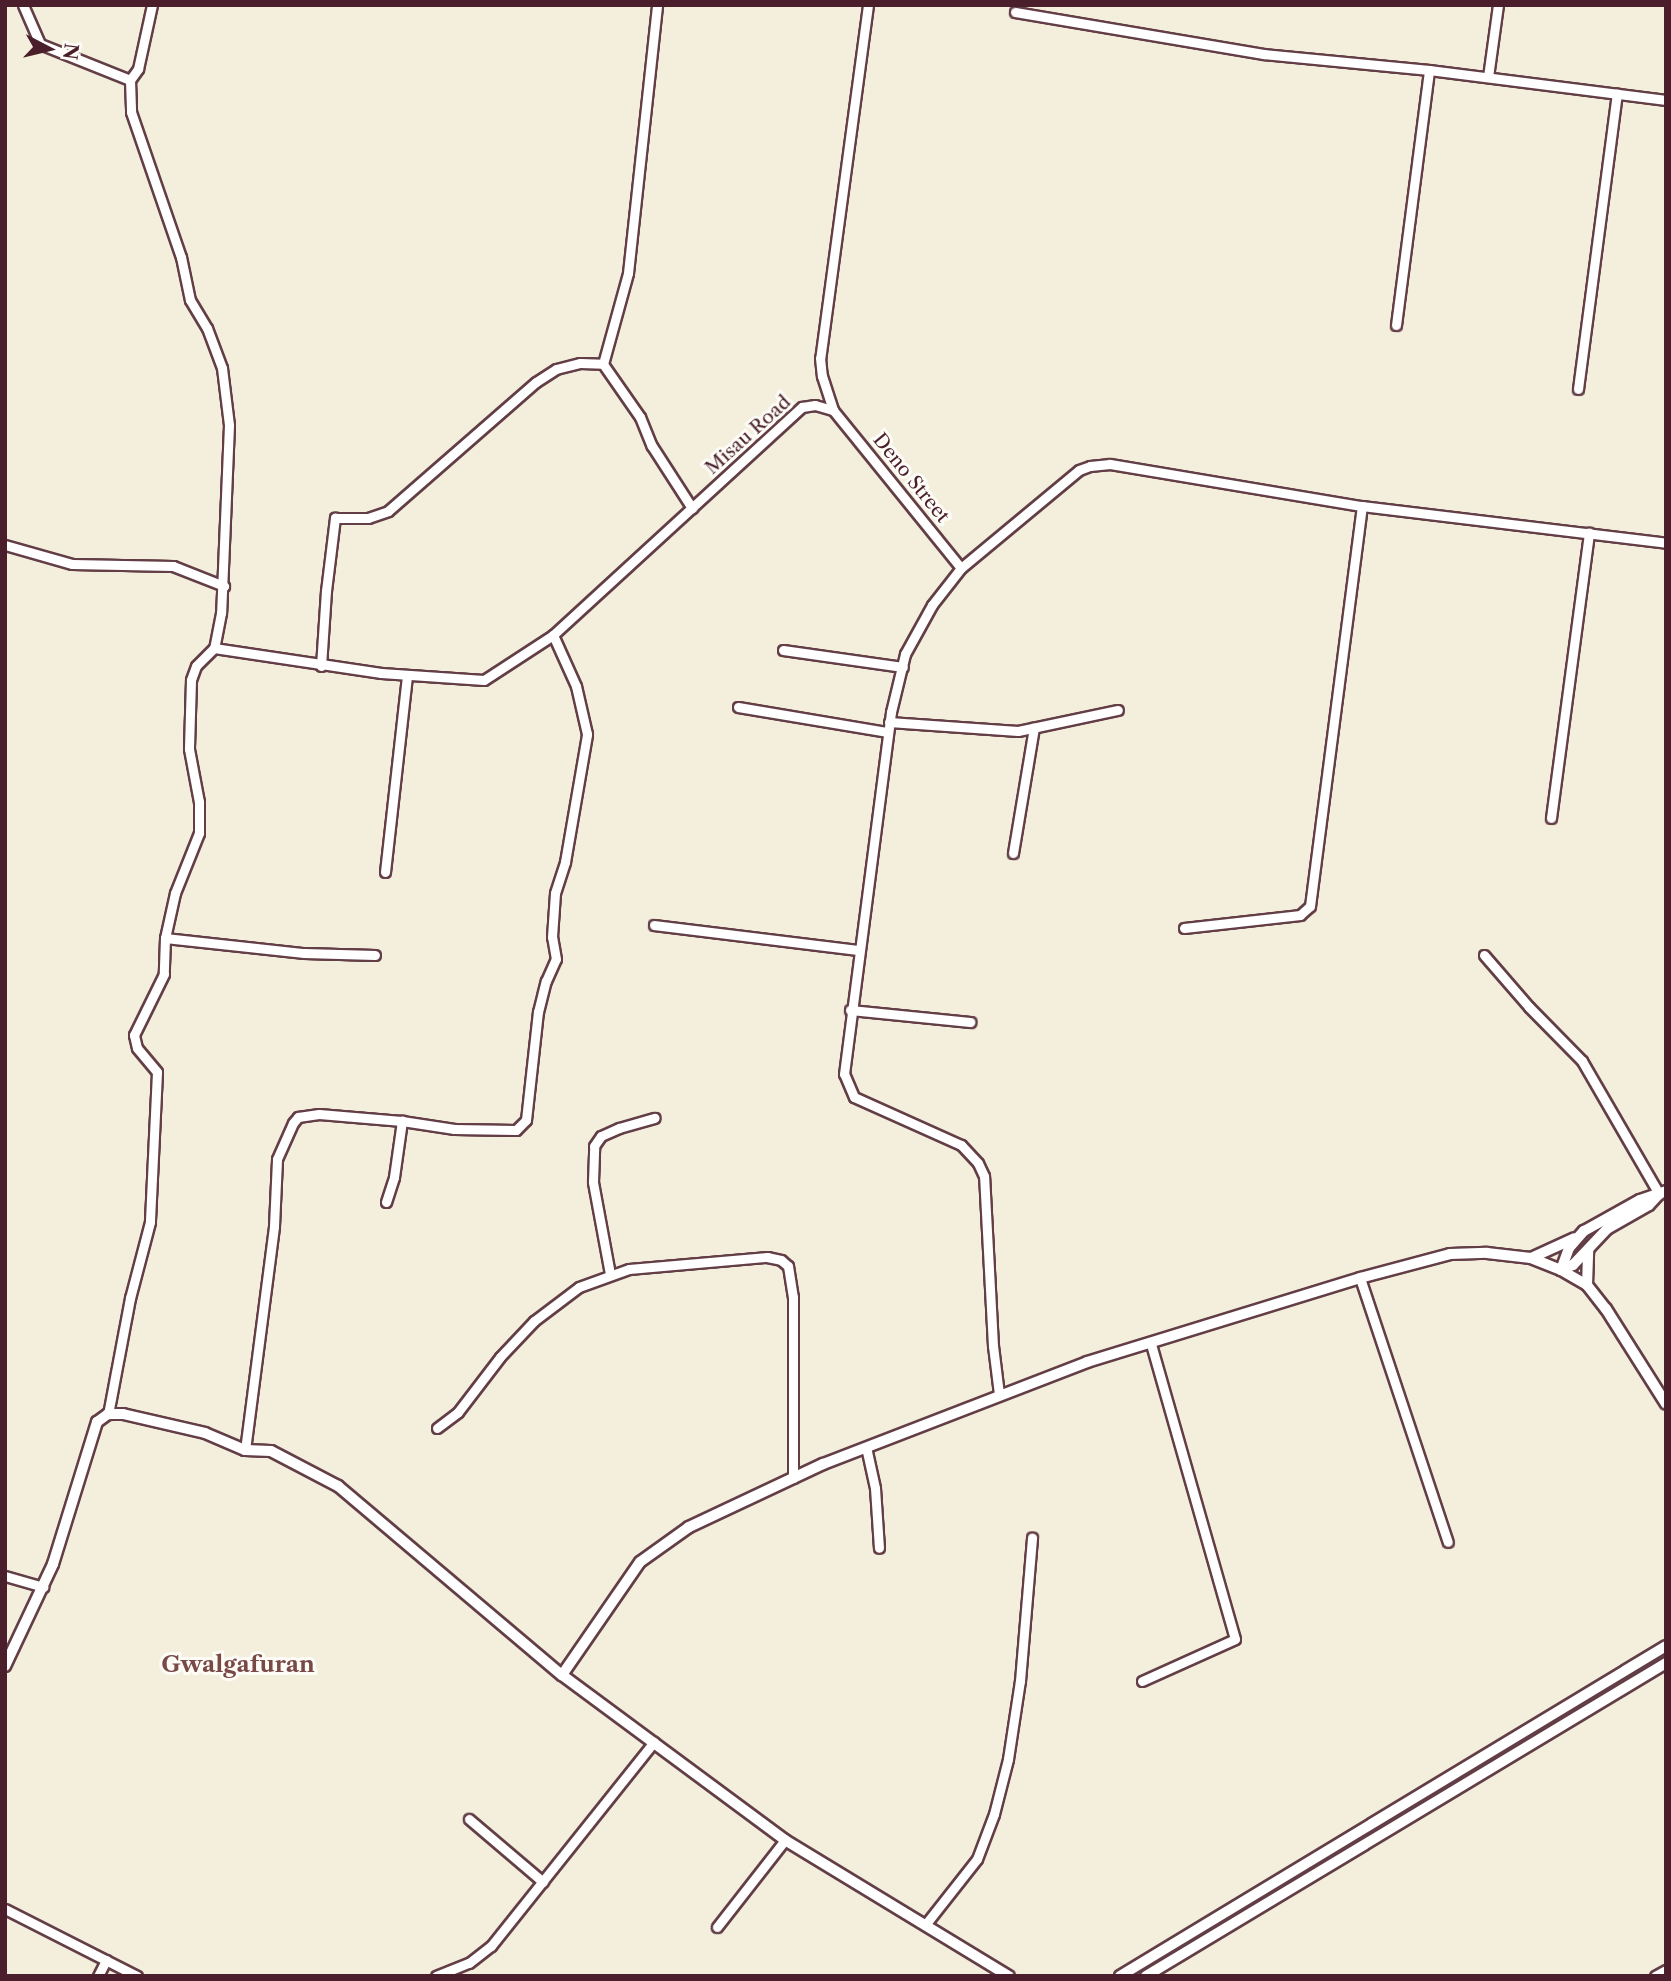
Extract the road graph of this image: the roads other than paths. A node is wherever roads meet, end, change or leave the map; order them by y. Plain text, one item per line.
1 (23, 5) edge
2 (152, 5) edge
3 (657, 5) edge
4 (869, 5) edge
5 (1498, 5) edge
6 (1015, 12) dead end
7 (1429, 69) junction
8 (1488, 77) junction
9 (131, 80) junction
10 (1617, 94) junction
11 (1666, 100) edge
12 (1396, 325) dead end
13 (603, 364) junction
14 (1578, 389) dead end
15 (833, 410) junction
16 (1362, 506) junction
17 (692, 508) junction
18 (1588, 533) junction
19 (1666, 543) edge
20 (5, 545) edge
21 (961, 568) junction
22 (224, 586) junction
23 (553, 635) junction
24 (214, 648) junction
25 (783, 650) dead end
26 (321, 666) junction
27 (903, 667) junction
28 (407, 675) junction
29 (738, 707) dead end
30 (1118, 710) dead end
31 (889, 727) junction
32 (1034, 728) junction
33 (1551, 818) dead end
34 (1013, 853) dead end
35 (385, 872) dead end
36 (654, 925) dead end
37 (1184, 928) dead end
38 (165, 938) junction
39 (859, 950) junction
40 (375, 955) dead end
41 (1484, 955) dead end
42 (850, 1010) junction
43 (970, 1023) dead end
44 (655, 1118) dead end
45 (402, 1121) junction
46 (1662, 1192) edge
47 (386, 1202) dead end
48 (1577, 1237) junction
49 (1588, 1250) junction
50 (1531, 1258) junction
51 (1561, 1270) junction
52 (610, 1275) junction
53 (1360, 1278) junction
54 (1587, 1285) junction
55 (1151, 1344) junction
56 (999, 1394) junction
57 (1666, 1404) edge
58 (108, 1414) junction
59 (437, 1428) dead end
60 (866, 1447) junction
61 (245, 1450) junction
62 (793, 1478) junction
63 (1032, 1537) dead end
64 (1448, 1542) dead end
65 (879, 1548) dead end
66 (5, 1576) edge
67 (43, 1587) junction
68 (1666, 1646) edge
69 (1666, 1663) edge
70 (5, 1666) edge
71 (562, 1675) junction
72 (1610, 1679) junction
73 (1142, 1681) dead end
74 (1617, 1692) junction
75 (654, 1742) junction
76 (469, 1819) dead end
77 (785, 1840) junction
78 (543, 1882) junction
79 (5, 1909) edge
80 (925, 1925) junction
81 (717, 1927) dead end
82 (106, 1960) junction
83 (1666, 1970) edge
84 (98, 1976) edge
85 (137, 1976) edge
86 (436, 1976) edge
87 (1009, 1976) edge
88 (1120, 1976) edge
89 (1146, 1976) edge
90 (1655, 1976) edge

1 - 9 street
2 - 9 street
3 - 13 street
4 - 15 street
5 - 8 street
6 - 7 street
7 - 8 street
7 - 12 street
8 - 10 street
9 - 22 street
10 - 11 street
10 - 14 street
13 - 17 street
13 - 26 street
15 - 17 street, Misau Road
15 - 21 street, Deno Street
16 - 18 street
16 - 21 street
16 - 37 street
17 - 23 street, Misau Road
18 - 19 street
18 - 33 street
20 - 22 street
21 - 27 street
22 - 24 street
23 - 28 street, Misau Road
23 - 45 street
24 - 26 street, Misau Road
24 - 38 street
25 - 27 street
26 - 28 street, Misau Road
27 - 31 street
28 - 35 street
29 - 31 street
30 - 32 street
31 - 32 street
31 - 39 street
32 - 34 street
36 - 39 street
38 - 40 street
38 - 58 street
39 - 42 street
41 - 46 street
42 - 43 street
42 - 56 street
44 - 52 street
45 - 47 street
45 - 61 street
46 - 48 street
46 - 49 street
48 - 50 street
48 - 51 street
49 - 51 street
49 - 54 street
50 - 51 street
50 - 53 street
51 - 54 street
52 - 59 street
52 - 62 street
53 - 55 street
53 - 64 street
54 - 57 street
55 - 56 street
55 - 73 street
56 - 60 street
58 - 61 street
58 - 67 street
60 - 62 street
60 - 65 street
61 - 71 street
62 - 71 street
63 - 80 street
66 - 67 street
67 - 70 street
68 - 72 street
69 - 74 street
71 - 75 street
72 - 74 street
72 - 88 street
74 - 89 street
75 - 77 street
75 - 78 street
76 - 78 street
77 - 80 street
77 - 81 street
78 - 86 street
79 - 82 street
80 - 87 street
82 - 84 street
82 - 85 street
83 - 90 street

